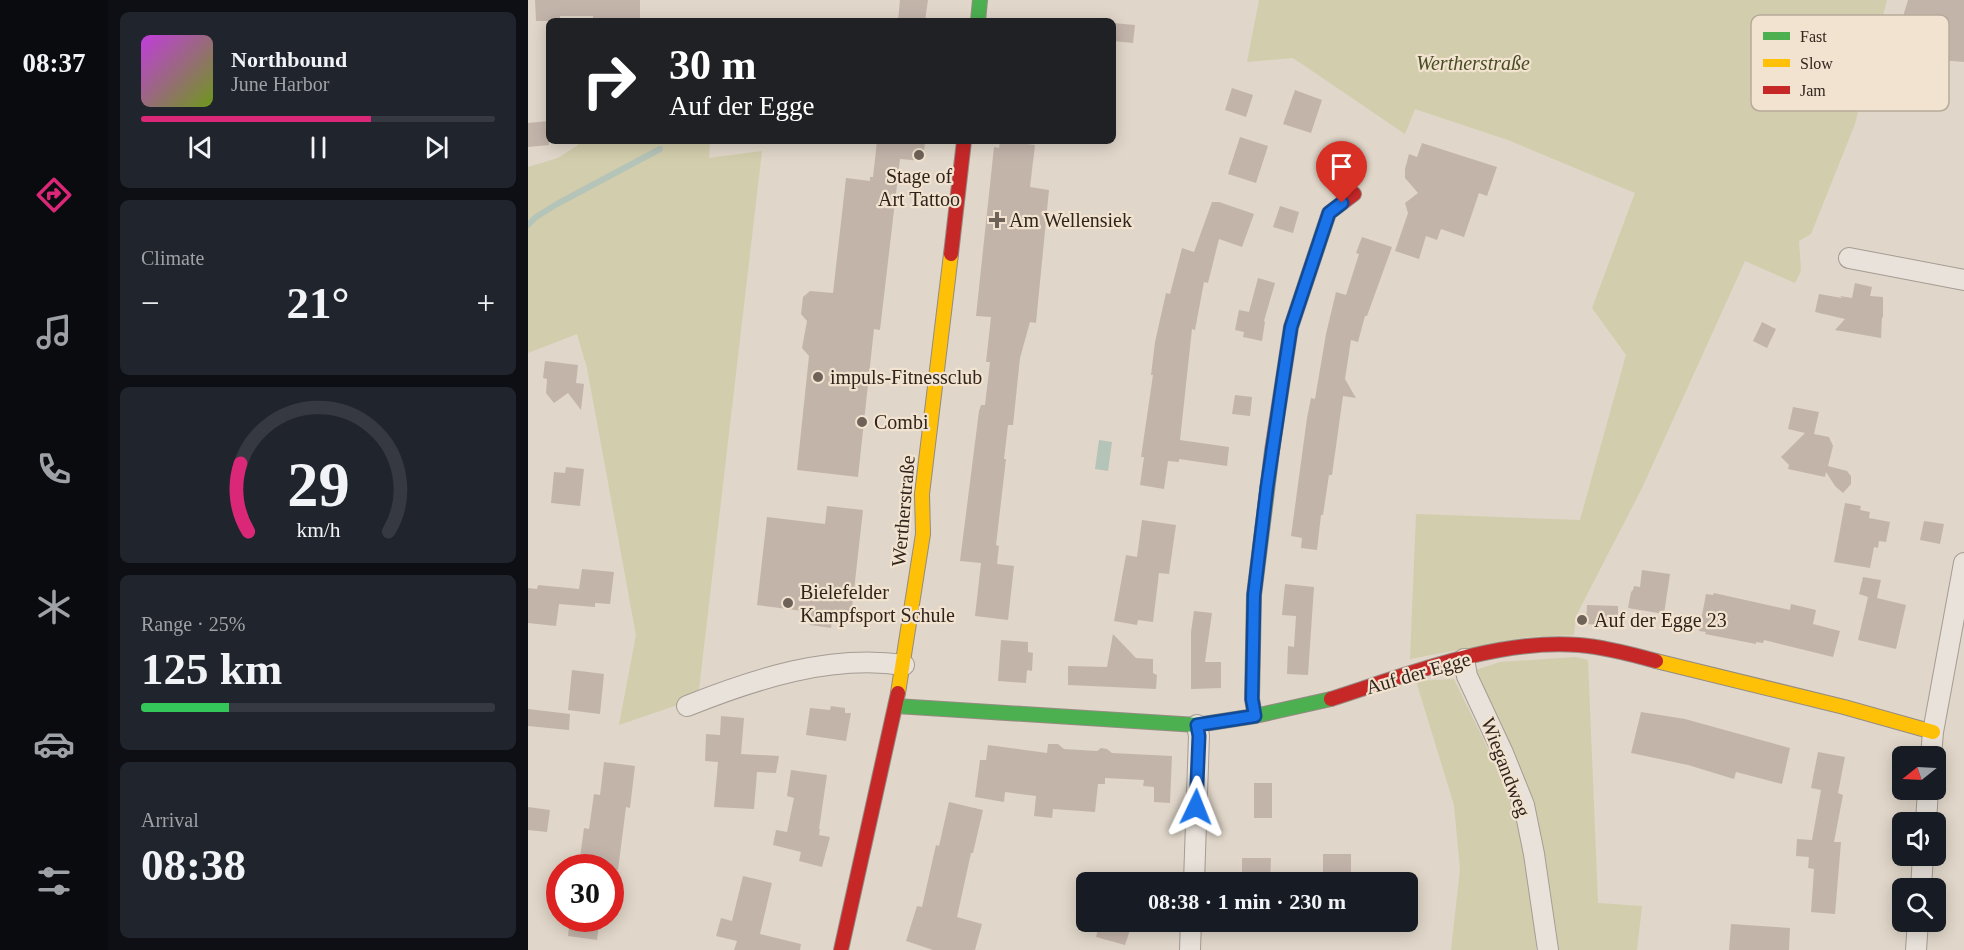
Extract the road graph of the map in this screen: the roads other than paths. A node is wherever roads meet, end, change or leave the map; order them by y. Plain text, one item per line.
1 (980, 0) edge
2 (978, 18) edge
3 (964, 144) edge
4 (1354, 194) dead end
5 (1849, 258) dead end
6 (1964, 280) edge
7 (1964, 563) edge
8 (1464, 659) junction
9 (904, 665) junction
10 (687, 706) dead end
11 (896, 706) junction
12 (1255, 716) junction
13 (1197, 725) junction
14 (1933, 732) junction
15 (1932, 746) edge
16 (1194, 872) edge
17 (1191, 932) edge
18 (1917, 932) edge
19 (841, 950) edge
20 (1190, 950) edge
21 (1548, 950) edge
22 (1916, 950) edge

1 - 2 street
3 - 9 street, Wertherstraße
4 - 12 street
5 - 6 street
7 - 14 street
8 - 12 street, Auf der Egge
8 - 14 street, Auf der Egge
8 - 21 street, Wiegandweg
9 - 10 street
9 - 11 street, Wertherstraße
11 - 13 street, Auf der Egge
11 - 19 street, Wertherstraße
12 - 13 street, Auf der Egge
13 - 16 street
14 - 15 street
17 - 20 street
18 - 22 street

